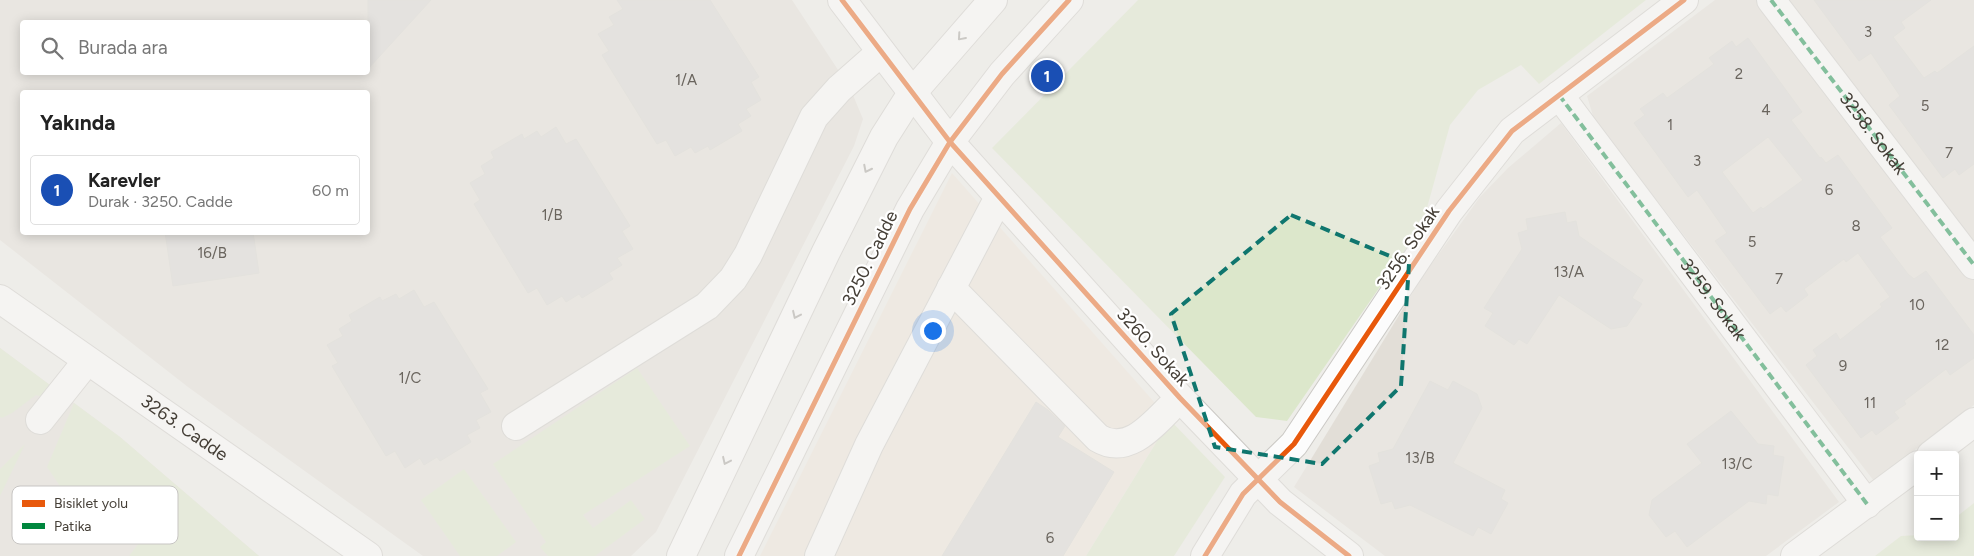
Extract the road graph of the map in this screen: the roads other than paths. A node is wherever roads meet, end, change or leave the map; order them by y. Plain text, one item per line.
1 (842, 0) edge
2 (993, 0) edge
3 (1069, 0) edge
4 (1684, 0) edge
5 (1771, 0) edge
6 (880, 52) junction
7 (912, 92) junction
8 (1560, 96) junction
9 (950, 142) junction
10 (999, 197) junction
11 (1974, 266) edge
12 (951, 288) junction
13 (0, 299) edge
14 (87, 361) junction
15 (1180, 398) junction
16 (40, 420) dead end
17 (1974, 422) edge
18 (516, 426) dead end
19 (1936, 451) edge
20 (1914, 468) edge
21 (1258, 478) junction
22 (1866, 504) junction
23 (368, 556) edge
24 (681, 556) edge
25 (739, 556) edge
26 (820, 556) edge
27 (1205, 556) edge
28 (1349, 556) edge
29 (1795, 556) edge

1 - 6 street, 3260. Sokak
2 -> 7 street
3 - 9 street, 3250. Cadde
4 - 8 street, 3256. Sokak
5 - 11 street, 3258. Sokak
6 - 7 street, 3260. Sokak
6 - 18 street
7 - 9 street, 3260. Sokak
7 -> 24 street
8 - 21 street, 3256. Sokak
8 - 22 street, 3259. Sokak
9 - 10 street, 3260. Sokak
9 - 25 street, 3250. Cadde
10 - 12 street
10 - 15 street, 3260. Sokak
12 - 15 street
12 - 26 street
13 - 14 street, 3263. Cadde
14 - 16 street
14 - 23 street, 3263. Cadde
15 - 21 street, 3260. Sokak
17 - 19 street
20 - 22 street
21 - 27 street, 3256. Sokak
21 - 28 street, 3260. Sokak
22 - 29 street

